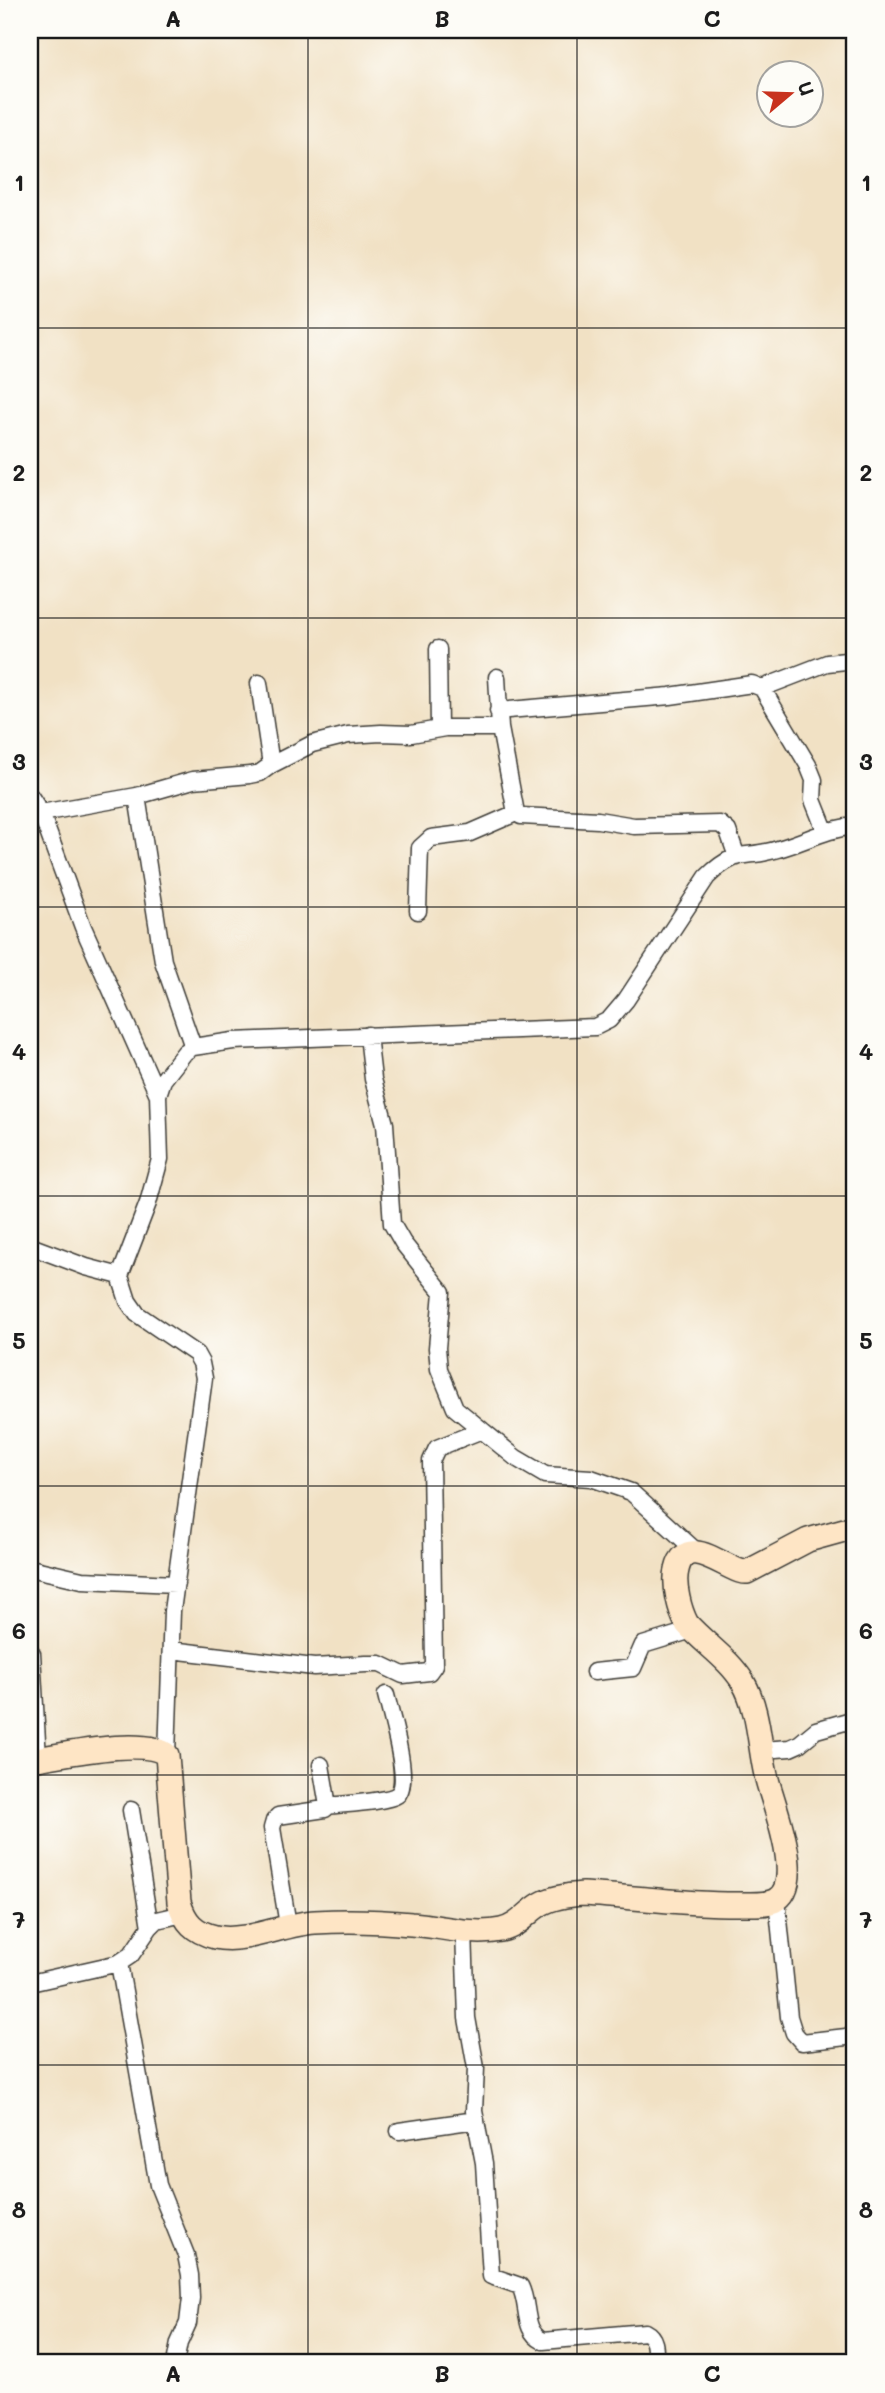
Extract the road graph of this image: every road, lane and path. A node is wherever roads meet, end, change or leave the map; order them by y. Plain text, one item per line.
1 (438, 649) dead end
2 (855, 660) edge
3 (497, 677) dead end
4 (259, 683) dead end
5 (762, 688) junction
6 (498, 711) junction
7 (500, 728) junction
8 (439, 729) junction
9 (271, 765) junction
10 (30, 796) edge
11 (136, 796) junction
12 (41, 813) junction
13 (516, 813) junction
14 (855, 826) edge
15 (825, 830) junction
16 (737, 856) junction
17 (418, 911) dead end
18 (368, 1035) junction
19 (193, 1047) junction
20 (158, 1095) junction
21 (30, 1247) edge
22 (120, 1276) junction
23 (482, 1430) junction
24 (855, 1527) edge
25 (697, 1552) junction
26 (30, 1568) edge
27 (176, 1584) junction
28 (692, 1630) junction
29 (171, 1650) junction
30 (32, 1653) dead end
31 (594, 1672) dead end
32 (386, 1695) dead end
33 (855, 1719) edge
34 (762, 1750) junction
35 (167, 1755) junction
36 (34, 1759) edge
37 (321, 1765) dead end
38 (328, 1806) junction
39 (131, 1810) dead end
40 (777, 1900) junction
41 (183, 1914) junction
42 (288, 1925) junction
43 (150, 1927) junction
44 (464, 1931) junction
45 (119, 1963) junction
46 (30, 1983) edge
47 (855, 2036) edge
48 (476, 2120) junction
49 (398, 2131) dead end
50 (175, 2363) edge
51 (656, 2363) edge

1 - 8 street
2 - 5 street
3 - 6 street
4 - 9 street
5 - 6 street
5 - 15 street
6 - 7 street
7 - 8 street
7 - 13 street
8 - 9 street
9 - 11 street
10 - 12 street
11 - 12 street
11 - 19 street
12 - 20 street
13 - 16 street
13 - 17 street
14 - 15 street
15 - 16 street
16 - 18 street
18 - 19 street
18 - 23 street
19 - 20 street
20 - 22 street
21 - 22 street
22 - 27 street
23 - 25 street
23 - 29 street
24 - 25 street
25 - 28 street
26 - 27 street
27 - 29 street
28 - 31 street
28 - 34 street
29 - 35 street
30 - 36 street
32 - 38 street
33 - 34 street
34 - 40 street
35 - 36 street
35 - 41 street
37 - 38 street
38 - 42 street
39 - 43 street
40 - 44 street
40 - 47 street
41 - 42 street
41 - 43 street
42 - 44 street
43 - 45 street
44 - 48 street
45 - 46 street
45 - 50 street
48 - 49 street
48 - 51 street

